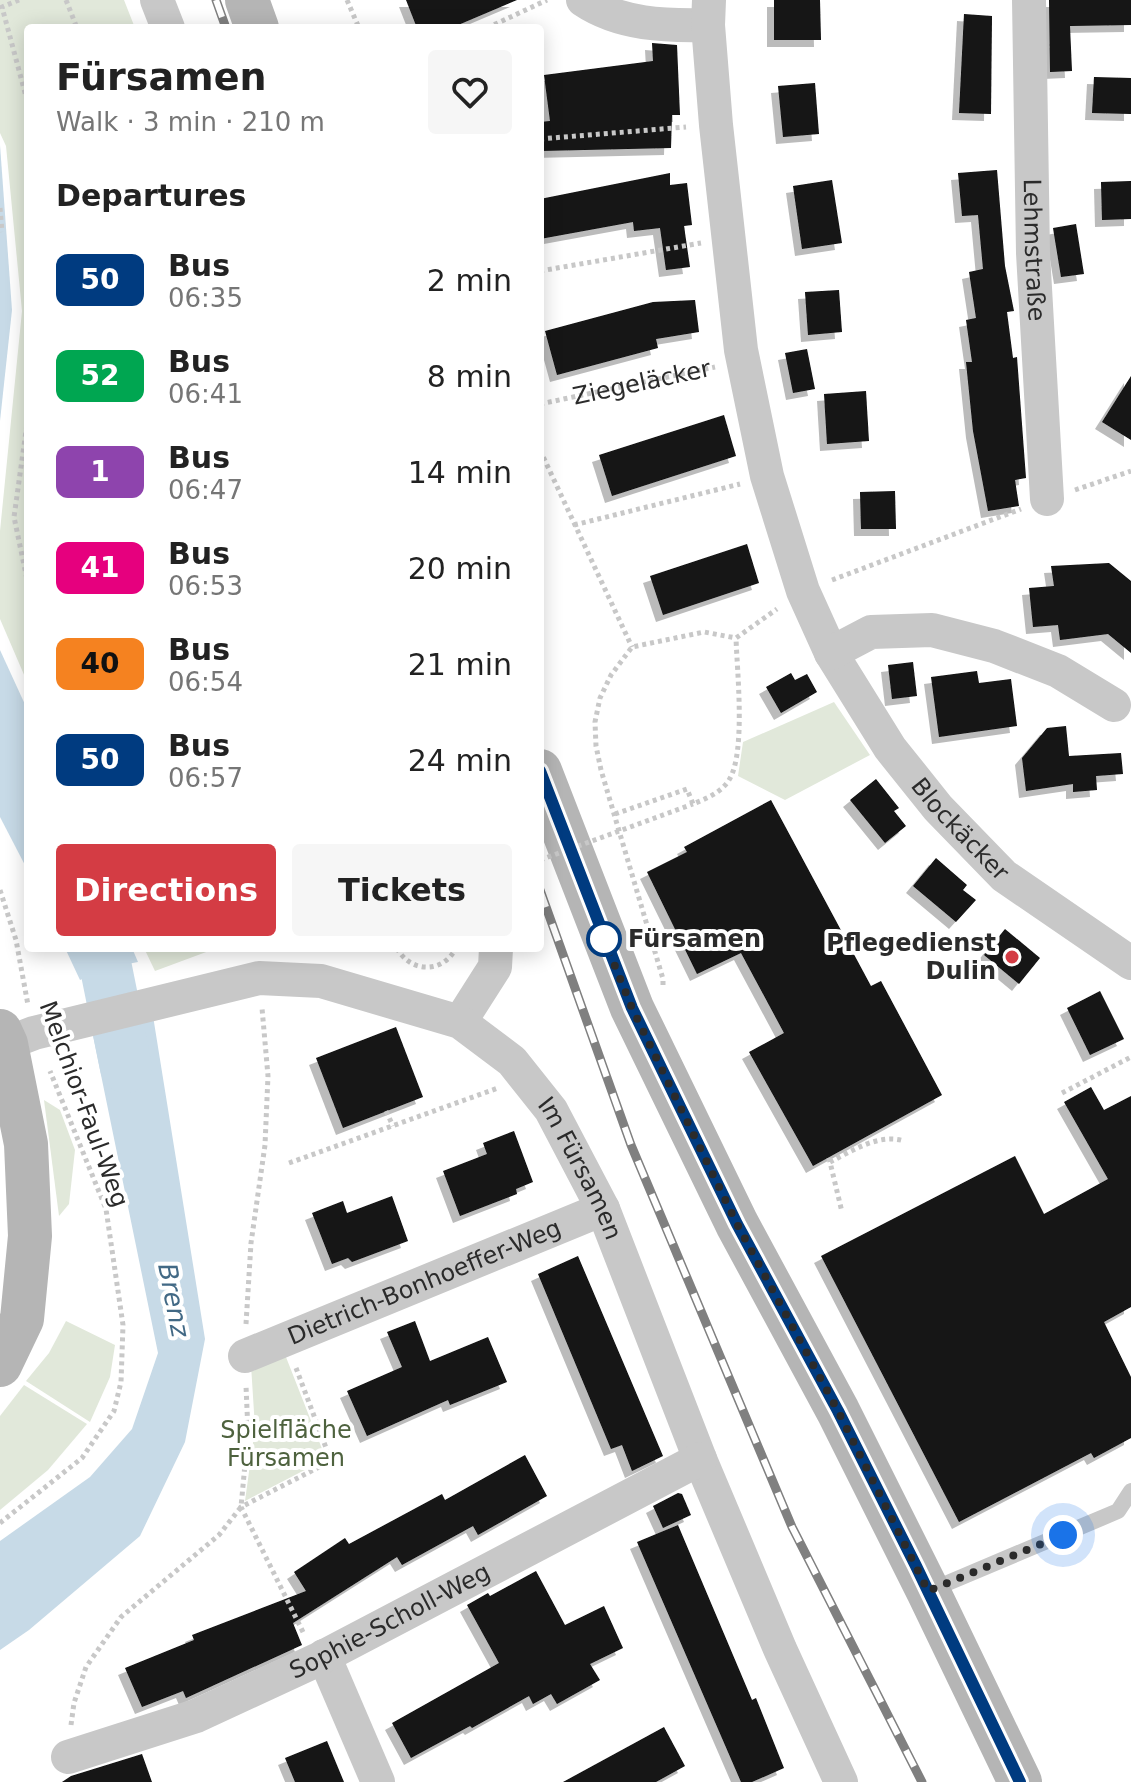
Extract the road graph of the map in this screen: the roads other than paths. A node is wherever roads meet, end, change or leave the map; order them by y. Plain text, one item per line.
1 (157, 0) edge
2 (247, 0) edge
3 (583, 0) edge
4 (1029, 0) edge
5 (709, 13) edge
6 (166, 24) edge
7 (256, 24) edge
8 (1047, 499) road end
9 (803, 591) joint
10 (831, 653) junction
11 (1114, 705) dead end
12 (544, 781) edge
13 (496, 952) edge
14 (1131, 963) edge
15 (460, 1022) junction
16 (20, 1036) edge
17 (603, 1209) junction
18 (245, 1356) road end
19 (0, 1365) edge
20 (700, 1459) junction
21 (1131, 1491) edge
22 (928, 1591) junction
23 (321, 1658) junction
24 (68, 1757) road end
25 (837, 1781) edge
26 (378, 1782) edge
27 (1020, 1782) edge

1 - 6 street
2 - 7 street
3 - 5 street, Ziegeläcker
4 - 8 street, Lehmstraße
5 - 9 street, Ziegeläcker
9 - 10 street, Blockäcker
10 - 11 street
10 - 14 street, Blockäcker
12 - 22 street
13 - 15 street
15 - 16 street, Im Fürsamen
15 - 17 street, Im Fürsamen
16 - 19 street
17 - 18 street, Dietrich-Bonhoeffer-Weg
17 - 20 street, Im Fürsamen
20 - 23 street, Sophie-Scholl-Weg
20 - 25 street, Im Fürsamen
21 - 22 lane
22 - 27 street
23 - 24 street, Sophie-Scholl-Weg
23 - 26 street

